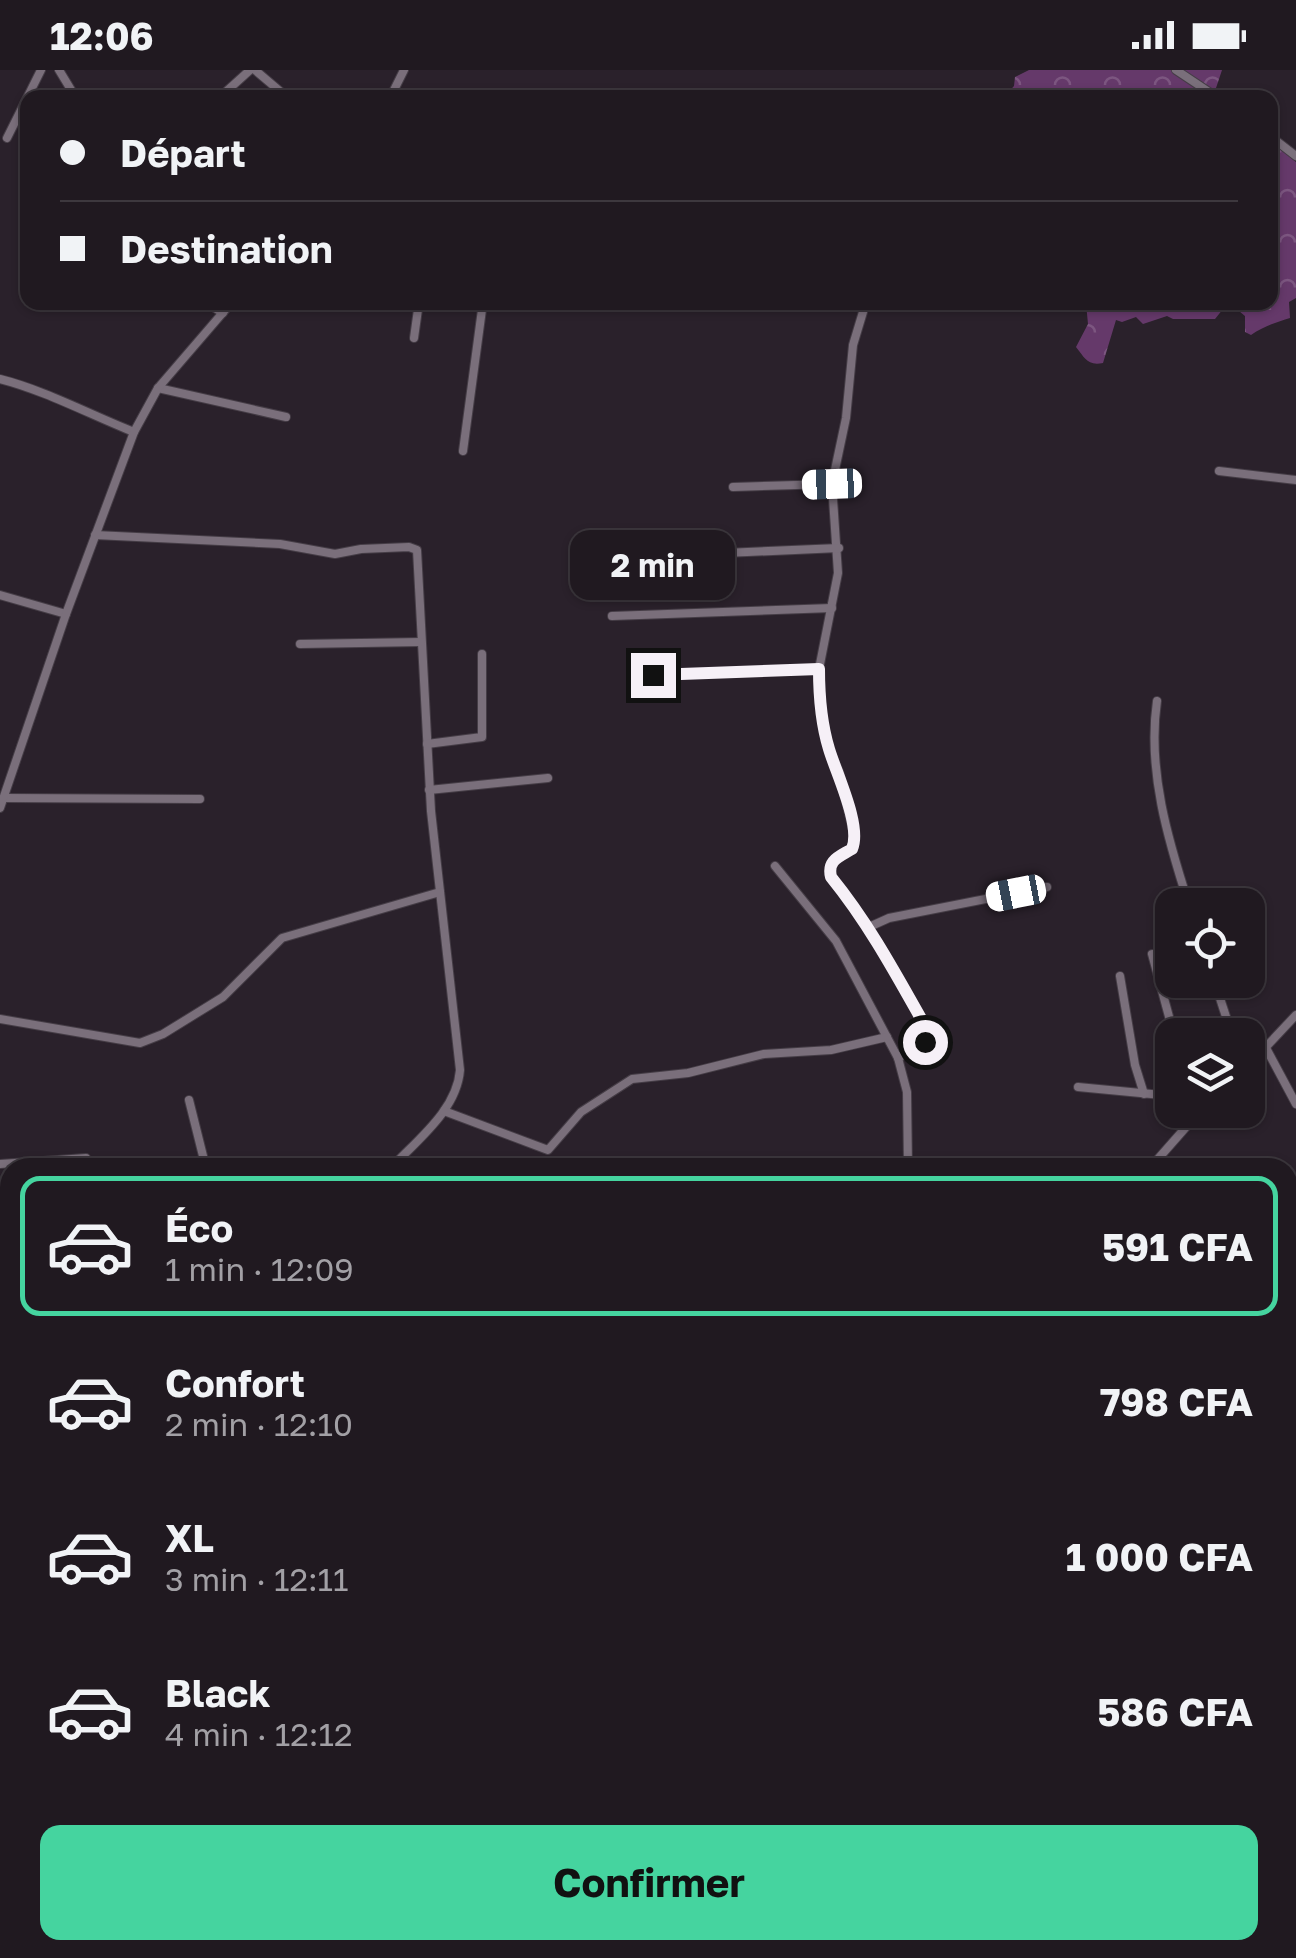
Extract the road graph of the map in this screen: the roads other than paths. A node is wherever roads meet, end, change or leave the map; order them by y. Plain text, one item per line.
1 (253, 70) edge
2 (1176, 70) edge
3 (228, 90) edge
4 (278, 90) edge
5 (1206, 90) edge
6 (20, 112) edge
7 (7, 138) dead end
8 (218, 310) edge
9 (225, 310) edge
10 (418, 310) edge
11 (482, 310) edge
12 (864, 310) edge
13 (223, 313) junction
14 (414, 338) dead end
15 (0, 378) edge
16 (158, 388) junction
17 (286, 417) dead end
18 (134, 432) junction
19 (464, 451) dead end
20 (1219, 471) dead end
21 (1296, 480) edge
22 (832, 484) junction
23 (732, 487) dead end
24 (96, 535) junction
25 (839, 548) junction
26 (702, 554) dead end
27 (0, 595) edge
28 (832, 608) junction
29 (66, 614) junction
30 (612, 616) dead end
31 (421, 642) junction
32 (300, 644) dead end
33 (482, 654) dead end
34 (819, 669) junction
35 (653, 675) dead end
36 (1157, 701) dead end
37 (427, 744) junction
38 (548, 778) dead end
39 (430, 790) junction
40 (4, 798) junction
41 (200, 800) dead end
42 (0, 808) edge
43 (775, 866) dead end
44 (1047, 886) dead end
45 (1184, 888) edge
46 (440, 892) junction
47 (869, 927) junction
48 (1152, 954) dead end
49 (1120, 976) dead end
50 (1296, 1015) edge
51 (1169, 1018) edge
52 (0, 1019) edge
53 (887, 1036) junction
54 (1266, 1048) joint
55 (898, 1058) junction
56 (1078, 1087) dead end
57 (1144, 1094) junction
58 (1155, 1095) edge
59 (189, 1100) dead end
60 (1296, 1104) edge
61 (444, 1112) junction
62 (1185, 1128) edge
63 (204, 1158) edge
64 (400, 1158) edge
65 (908, 1158) edge
66 (1159, 1158) edge

1 - 3 street
1 - 4 street
2 - 5 street
6 - 7 street
8 - 13 street
9 - 13 street
10 - 14 street
11 - 19 street
12 - 22 street
13 - 16 street
15 - 18 street
16 - 17 street
16 - 18 street
18 - 24 street
20 - 21 street
22 - 23 street
22 - 25 street
24 - 29 street
24 - 31 street
25 - 26 street
25 - 28 street
27 - 29 street
28 - 30 street
28 - 34 street
29 - 40 street
31 - 32 street
31 - 37 street
33 - 37 street
34 - 35 street
34 - 47 street
36 - 45 street
37 - 39 street
38 - 39 street
39 - 46 street
40 - 41 street
40 - 42 street
43 - 53 street
44 - 47 street
46 - 52 street
46 - 61 street
47 - 55 street
48 - 51 street
49 - 57 street
50 - 54 street
53 - 55 street
53 - 61 street
54 - 60 street
55 - 65 street
56 - 57 street
57 - 58 street
59 - 63 street
61 - 64 street
62 - 66 street

